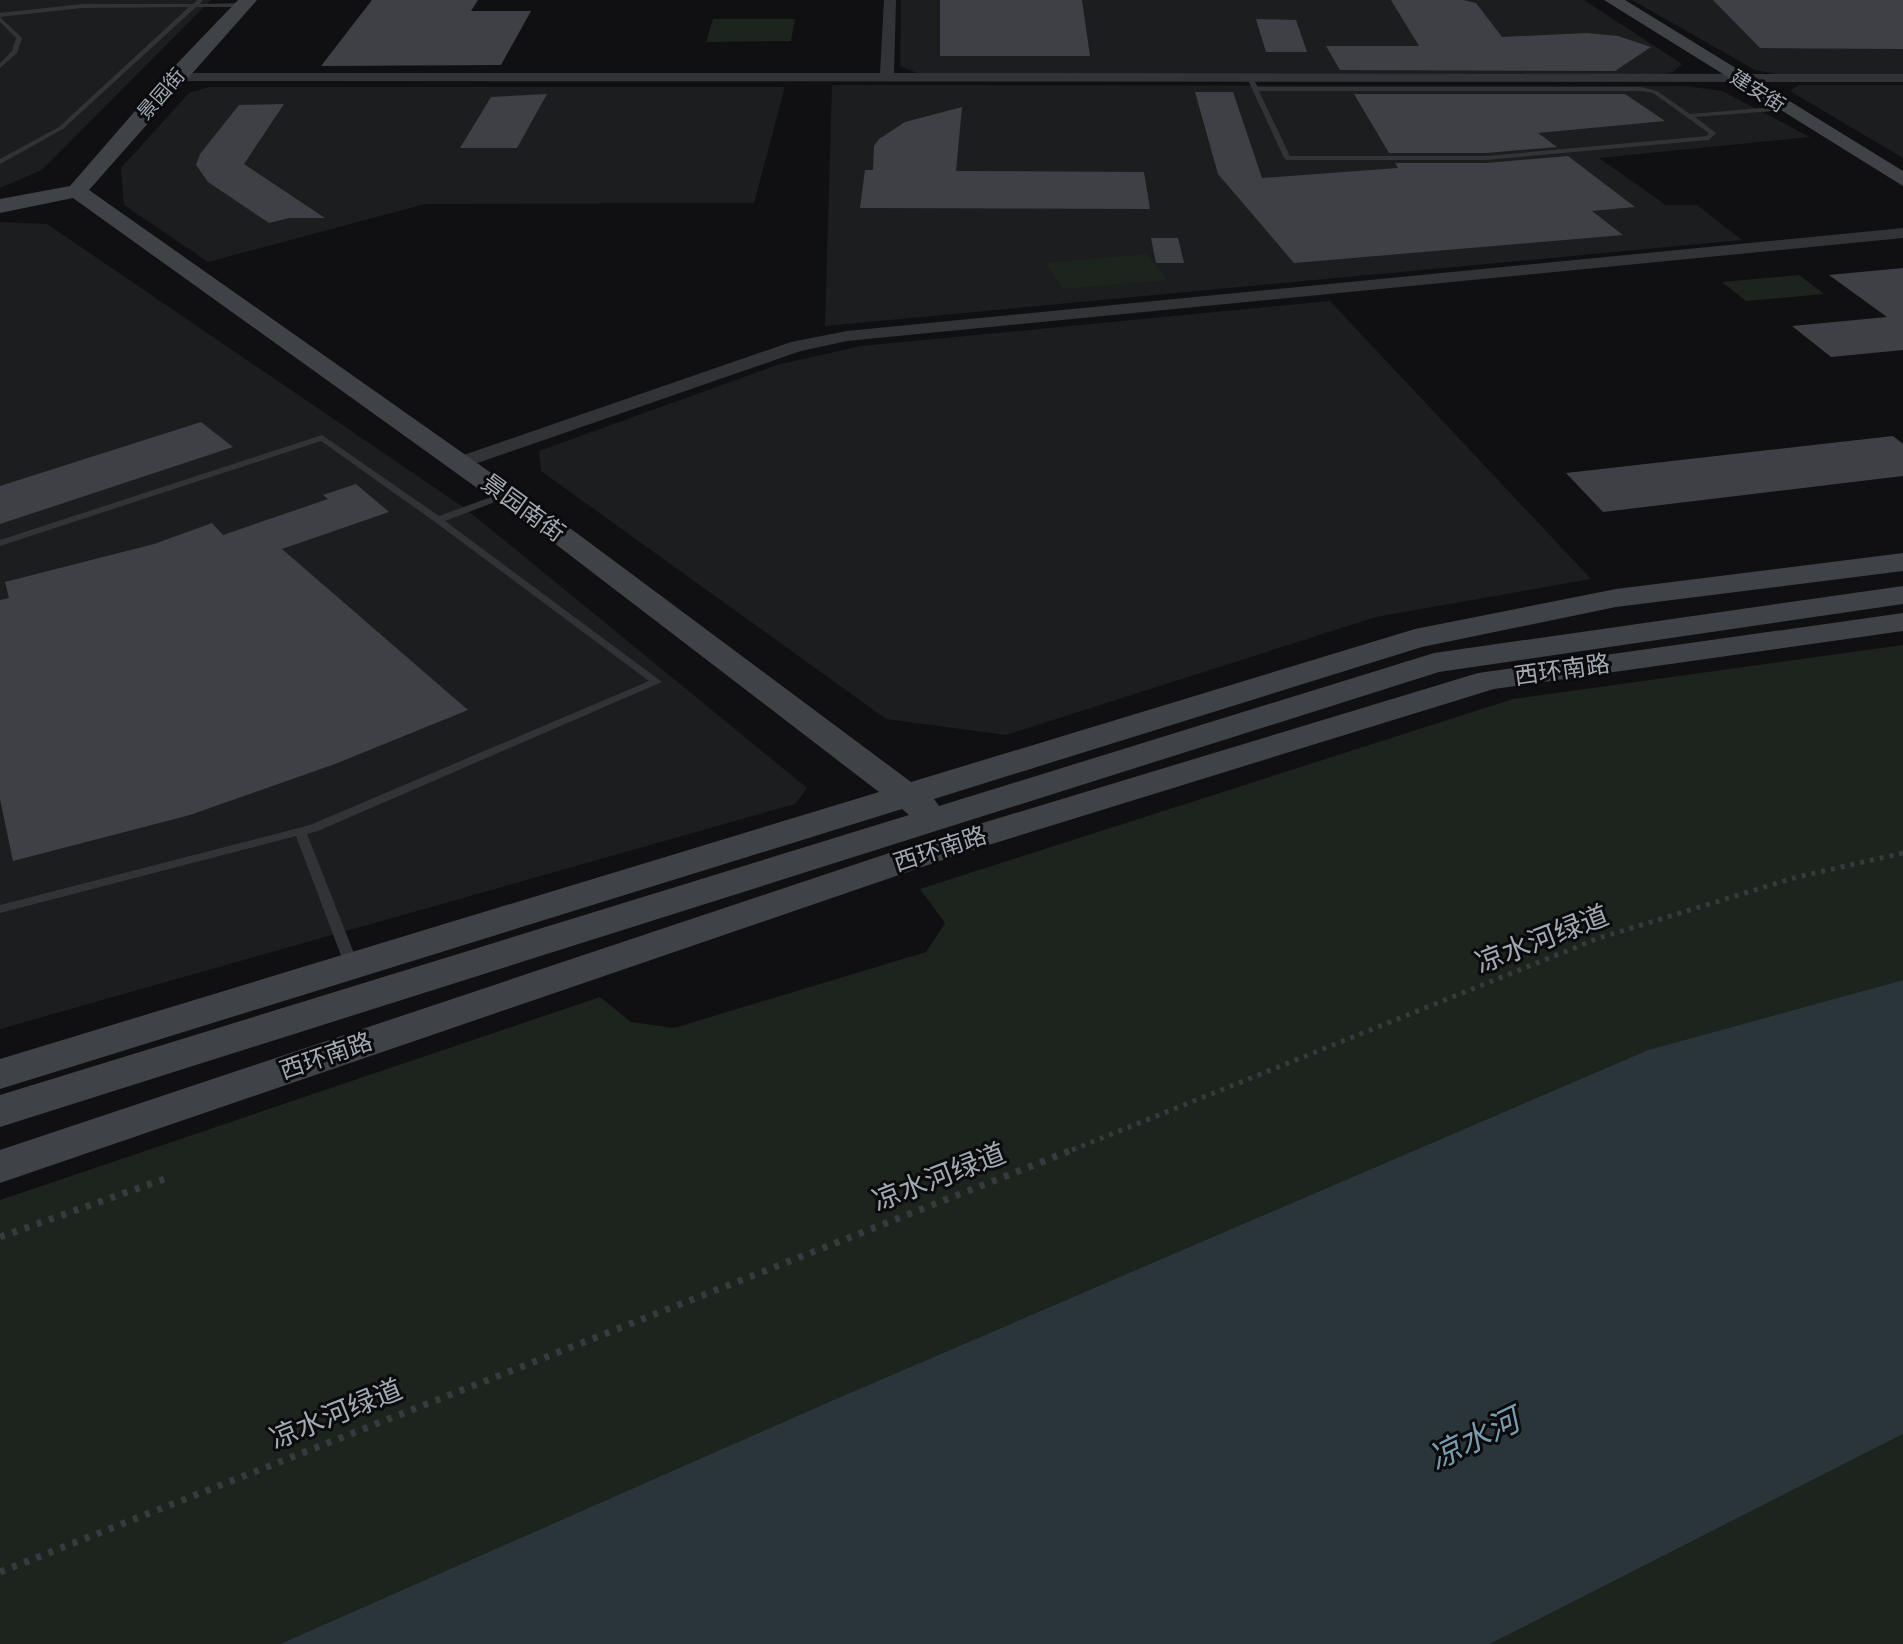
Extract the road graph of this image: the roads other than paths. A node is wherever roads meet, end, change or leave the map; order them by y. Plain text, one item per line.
1 (890, 0) edge
2 (1613, 0) edge
3 (197, 3) edge
4 (246, 3) edge
5 (0, 17) edge
6 (0, 66) edge
7 (175, 77) junction
8 (887, 77) junction
9 (1737, 78) junction
10 (1903, 78) edge
11 (1253, 84) junction
12 (1786, 108) junction
13 (1689, 116) junction
14 (0, 162) edge
15 (1903, 180) edge
16 (77, 191) junction
17 (0, 206) edge
18 (1903, 233) edge
19 (459, 463) junction
20 (505, 495) junction
21 (438, 520) junction
22 (0, 543) edge
23 (1903, 562) edge
24 (1903, 595) edge
25 (1903, 622) edge
26 (933, 818) junction
27 (300, 831) junction
28 (0, 909) edge
29 (352, 966) junction
30 (0, 1074) edge
31 (0, 1111) edge
32 (0, 1167) edge

1 - 8 street
2 - 9 street, 建安街
3 - 4 lane
3 - 5 lane
3 - 14 lane
4 - 7 street, 景园街
5 - 6 lane
7 - 8 street
7 - 16 street, 景园街
8 - 11 street
9 - 10 street
9 - 11 street
9 - 12 street, 建安街
11 - 13 lane
11 - 13 lane
12 - 13 lane
12 - 15 street, 建安街
16 - 17 street
16 - 19 street, 景园南街
18 - 19 street
19 - 20 street, 景园南街
20 - 21 lane
20 - 26 street, 景园南街
21 - 22 lane
21 - 27 lane
23 - 26 street
24 - 26 street, 西环南路
25 - 26 street, 西环南路
26 - 29 street
26 - 31 street, 西环南路
26 - 32 street, 西环南路
27 - 28 lane
27 - 29 lane
29 - 30 street

